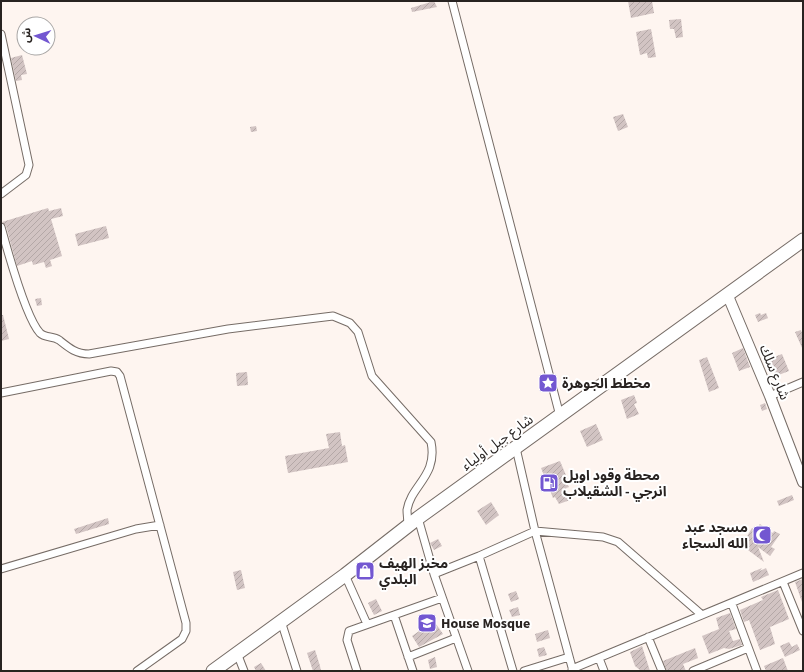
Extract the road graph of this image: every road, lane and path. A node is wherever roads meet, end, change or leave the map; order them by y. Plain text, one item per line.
1 (452, 1) edge
2 (1, 34) edge
3 (1, 194) edge
4 (1, 227) edge
5 (803, 240) edge
6 (728, 296) junction
7 (803, 382) edge
8 (1, 393) edge
9 (770, 396) junction
10 (560, 416) junction
11 (516, 448) junction
12 (803, 482) edge
13 (413, 522) junction
14 (160, 525) junction
15 (535, 531) junction
16 (480, 556) junction
17 (1, 569) edge
18 (803, 573) edge
19 (345, 574) junction
20 (434, 574) junction
21 (783, 582) junction
22 (442, 598) junction
23 (732, 604) junction
24 (394, 615) junction
25 (702, 615) junction
26 (281, 621) junction
27 (367, 624) junction
28 (803, 632) edge
29 (648, 637) junction
30 (456, 638) junction
31 (748, 648) junction
32 (237, 653) junction
33 (408, 657) junction
34 (569, 657) junction
35 (599, 658) junction
36 (572, 670) edge
37 (137, 671) edge
38 (212, 671) edge
39 (244, 671) edge
40 (297, 671) edge
41 (357, 671) edge
42 (412, 671) edge
43 (468, 671) edge
44 (514, 671) edge
45 (524, 671) edge
46 (604, 671) edge
47 (662, 671) edge
48 (693, 671) edge
49 (757, 671) edge

1 - 10 street
2 - 3 street
4 - 13 street
5 - 6 highway, شارع جبل أولياء
6 - 9 street, شارع سلك
6 - 10 highway, شارع جبل أولياء
7 - 9 street
8 - 14 street
9 - 12 street, شارع سلك
10 - 11 highway, شارع جبل أولياء
11 - 13 highway, شارع جبل أولياء
11 - 15 street
13 - 19 highway, شارع جبل أولياء
13 - 20 street
14 - 17 street
14 - 37 street
15 - 16 street
15 - 25 street
15 - 34 street
16 - 20 street
16 - 44 street
18 - 21 street
19 - 26 highway, شارع جبل أولياء
19 - 27 street
20 - 22 street
21 - 23 street
21 - 28 street
22 - 24 street
22 - 30 street
23 - 25 street
23 - 31 street
24 - 27 street
24 - 33 street
25 - 29 street
26 - 32 highway, شارع جبل أولياء
26 - 40 street
27 - 41 street
29 - 35 street
29 - 47 street
30 - 33 street
30 - 43 street
31 - 48 street
31 - 49 street
32 - 38 highway, شارع جبل أولياء
32 - 39 street
33 - 42 street
34 - 36 street
34 - 45 street
35 - 36 street
35 - 46 street

